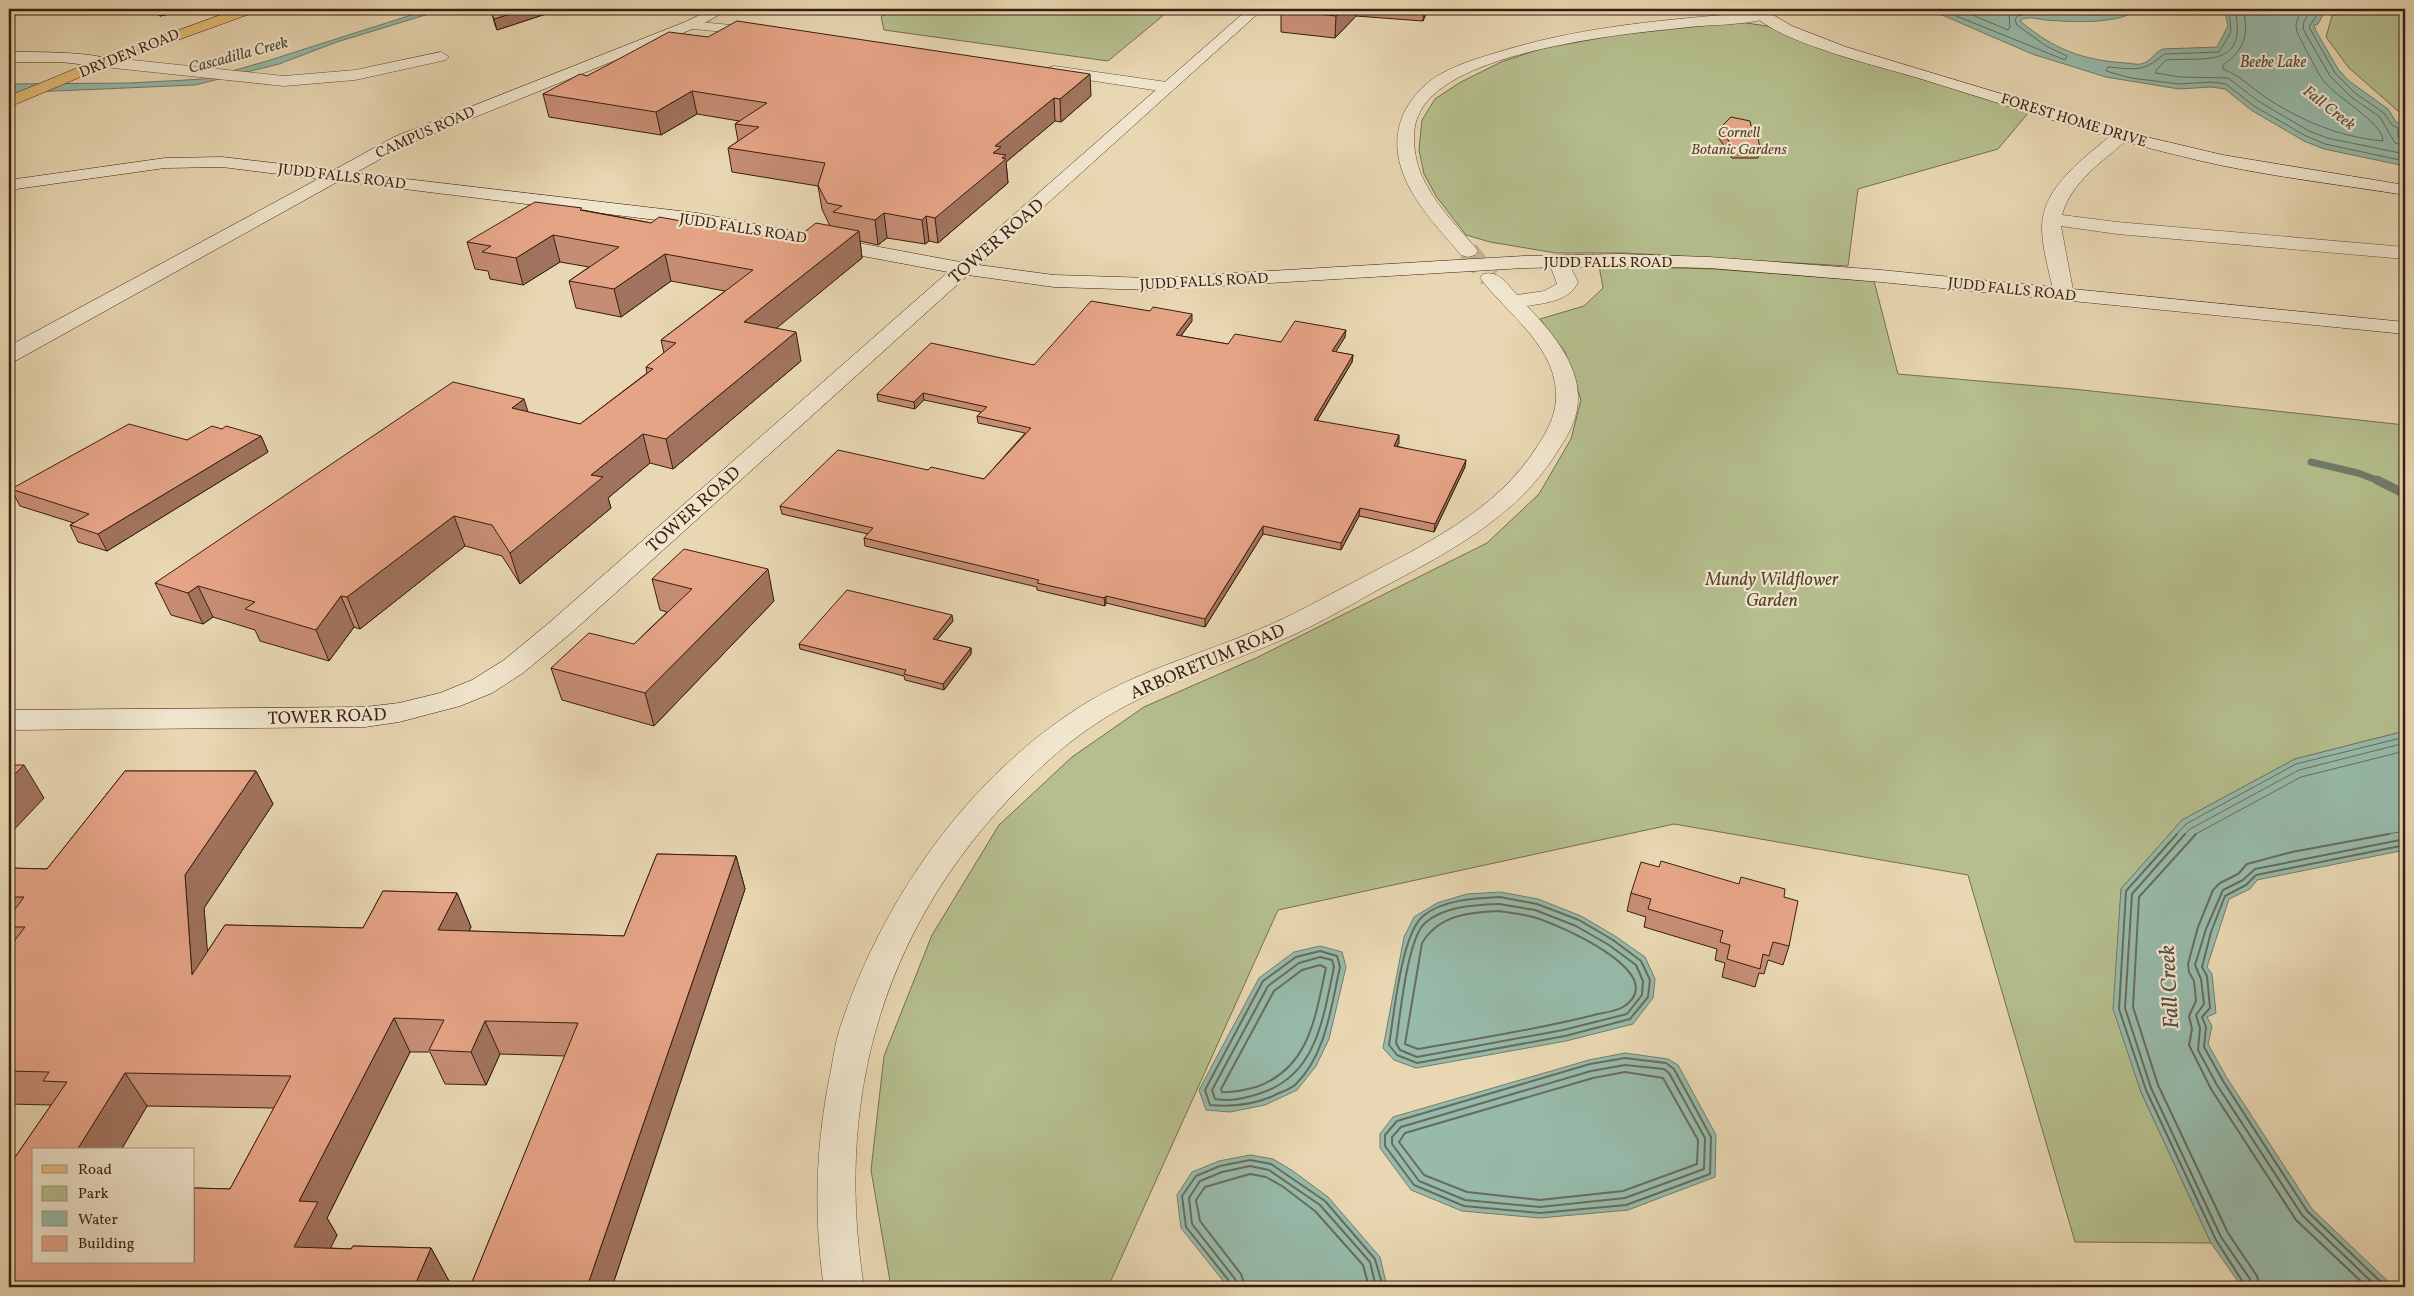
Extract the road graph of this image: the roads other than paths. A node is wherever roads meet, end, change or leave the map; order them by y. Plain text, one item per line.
1 (250, 9) edge
2 (722, 9) edge
3 (1256, 9) edge
4 (1758, 12) edge
5 (690, 24) junction
6 (774, 33) edge
7 (441, 56) dead end
8 (9, 57) edge
9 (104, 62) junction
10 (1035, 68) edge
11 (1167, 87) junction
12 (9, 102) edge
13 (2121, 136) junction
14 (335, 175) junction
15 (9, 185) edge
16 (2405, 190) edge
17 (2052, 219) junction
18 (1468, 251) tunnel mouth
19 (2405, 253) edge
20 (1559, 262) junction
21 (965, 268) junction
22 (1490, 278) tunnel mouth
23 (2064, 294) junction
24 (1511, 302) junction
25 (2405, 328) edge
26 (9, 356) edge
27 (9, 720) edge
28 (844, 1287) edge

1 - 9 main road, DRYDEN ROAD
2 - 5 street, CAMPUS ROAD
3 - 11 street, TOWER ROAD
4 - 13 street, FOREST HOME DRIVE
4 - 18 street
5 - 6 street
5 - 14 street, CAMPUS ROAD
7 - 9 street
8 - 9 street
9 - 12 main road, DRYDEN ROAD
10 - 11 street
11 - 21 street, TOWER ROAD
13 - 16 street, FOREST HOME DRIVE
13 - 17 street
14 - 15 street, JUDD FALLS ROAD
14 - 21 street, JUDD FALLS ROAD
14 - 26 street, CAMPUS ROAD
17 - 19 street
17 - 23 street
20 - 21 street, JUDD FALLS ROAD
20 - 23 street, JUDD FALLS ROAD
20 - 24 street
21 - 27 street, TOWER ROAD
22 - 24 street, ARBORETUM ROAD
23 - 25 street, JUDD FALLS ROAD
24 - 28 street, ARBORETUM ROAD

